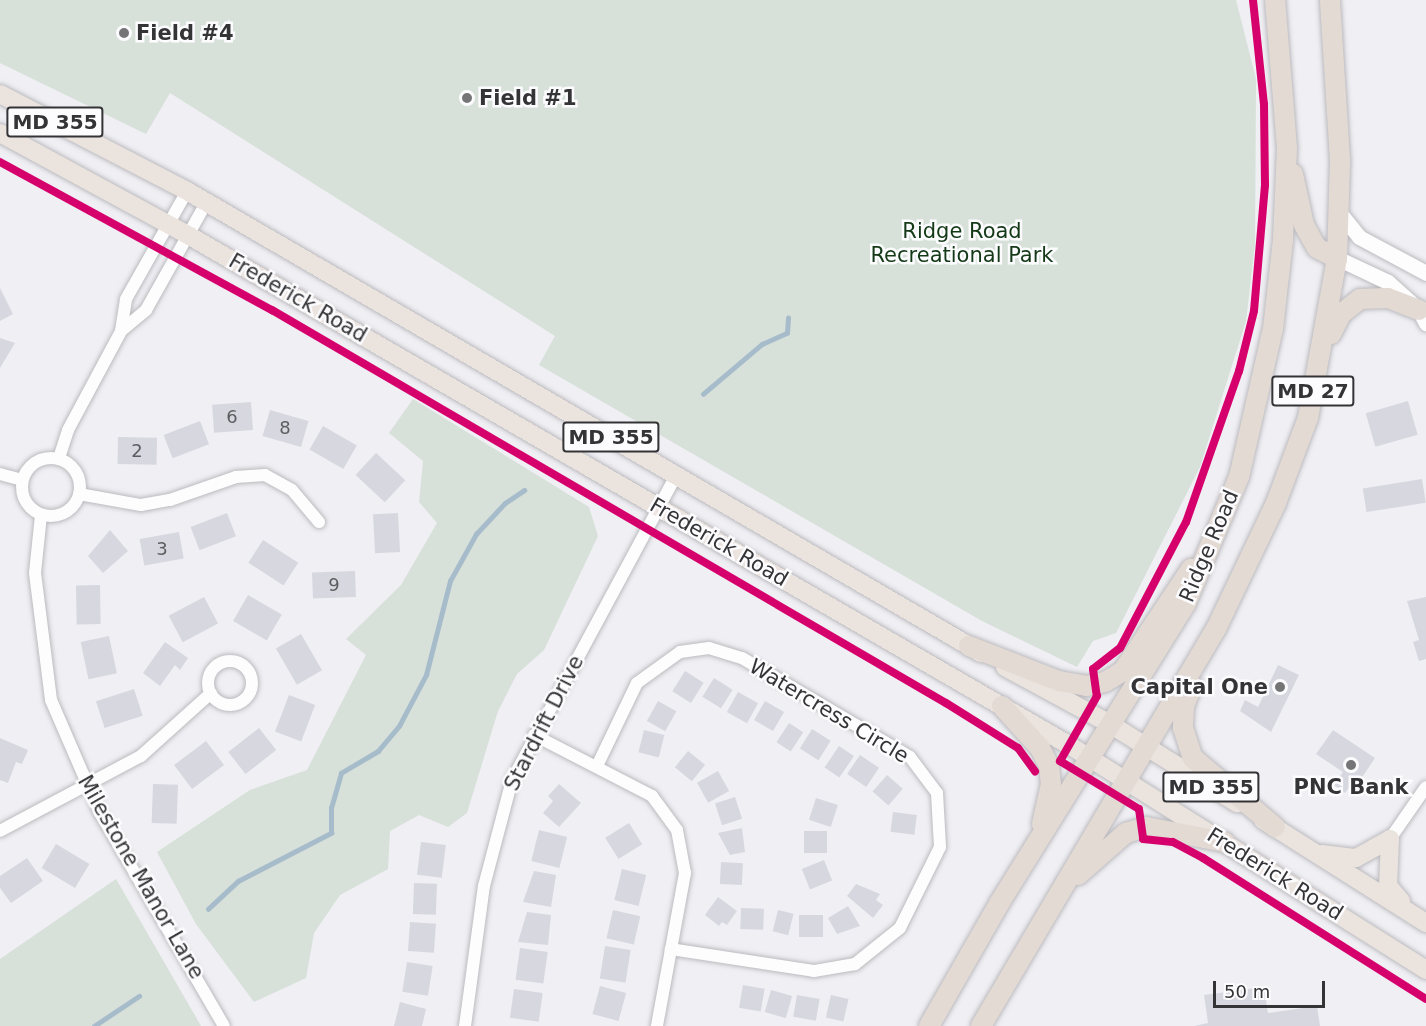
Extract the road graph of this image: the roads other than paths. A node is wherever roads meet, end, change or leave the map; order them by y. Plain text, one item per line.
1 (1275, 0) edge
2 (1330, 0) edge
3 (0, 94) edge
4 (0, 133) edge
5 (1287, 148) junction
6 (187, 191) junction
7 (206, 203) junction
8 (1339, 212) junction
9 (169, 224) junction
10 (188, 235) junction
11 (1337, 258) junction
12 (1426, 273) edge
13 (1422, 316) edge
14 (121, 331) junction
15 (1322, 352) junction
16 (59, 458) junction
17 (0, 474) edge
18 (676, 475) junction
19 (22, 480) junction
20 (79, 494) junction
21 (658, 506) junction
22 (41, 515) junction
23 (319, 522) dead end
24 (1217, 530) junction
25 (1216, 629) junction
26 (969, 646) junction
27 (211, 693) dead end
28 (1002, 706) junction
29 (1110, 724) junction
30 (534, 735) junction
31 (1146, 746) junction
32 (1091, 758) junction
33 (597, 766) junction
34 (1126, 780) junction
35 (87, 785) junction
36 (1426, 787) edge
37 (1275, 827) junction
38 (0, 831) edge
39 (1390, 839) junction
40 (1225, 842) junction
41 (1037, 844) junction
42 (1314, 852) junction
43 (1063, 889) junction
44 (1419, 918) edge
45 (671, 949) junction
46 (1426, 970) edge
47 (224, 1026) edge
48 (465, 1026) edge
49 (657, 1026) edge
50 (929, 1026) edge
51 (981, 1026) edge

1 - 5 highway, Ridge Road / MD 27
2 - 8 highway, Ridge Road / MD 27
3 - 6 main road, Frederick Road / MD 355
4 - 9 main road, Frederick Road / MD 355
5 - 11 highway
5 - 24 highway, Ridge Road / MD 27
6 - 7 main road, Frederick Road / MD 355
6 - 9 street
7 - 10 street
7 - 18 main road, Frederick Road / MD 355
8 - 11 highway, Ridge Road / MD 27
8 - 12 street
9 - 10 main road, Frederick Road / MD 355
9 - 14 street
10 - 14 street
10 - 21 main road, Frederick Road / MD 355
11 - 13 street
11 - 15 highway, Ridge Road / MD 27
13 - 15 highway
14 - 16 street
15 - 25 highway, Ridge Road / MD 27
16 - 19 street
16 - 20 street
17 - 19 street
18 - 21 street, Stardrift Drive
18 - 26 main road, Frederick Road / MD 355
19 - 22 street
20 - 22 street
20 - 23 street
21 - 28 main road, Frederick Road / MD 355
21 - 30 street, Stardrift Drive
22 - 35 street, Milestone Manor Lane
24 - 26 highway
24 - 29 highway, Ridge Road / MD 27
25 - 31 highway, Ridge Road / MD 27
25 - 37 highway
26 - 29 main road, Frederick Road / MD 355
27 - 35 street
28 - 32 main road, Frederick Road / MD 355
28 - 41 highway
29 - 31 main road, Frederick Road / MD 355
29 - 32 highway, Ridge Road / MD 27
30 - 33 street
30 - 48 street, Stardrift Drive
31 - 34 highway, Ridge Road / MD 27
31 - 37 main road, Frederick Road / MD 355
32 - 34 main road, Frederick Road / MD 355
32 - 41 highway, Ridge Road
33 - 45 street
33 - 45 street, Watercress Circle
34 - 40 main road, Frederick Road / MD 355
34 - 43 highway, Ridge Road
35 - 38 street
35 - 47 street, Milestone Manor Lane
36 - 39 street
37 - 42 main road, Frederick Road / MD 355
39 - 42 main road
39 - 44 main road
40 - 43 highway
40 - 46 main road, Frederick Road / MD 355
41 - 50 highway, Ridge Road
42 - 44 main road, Frederick Road / MD 355
43 - 51 highway, Ridge Road
45 - 49 street

